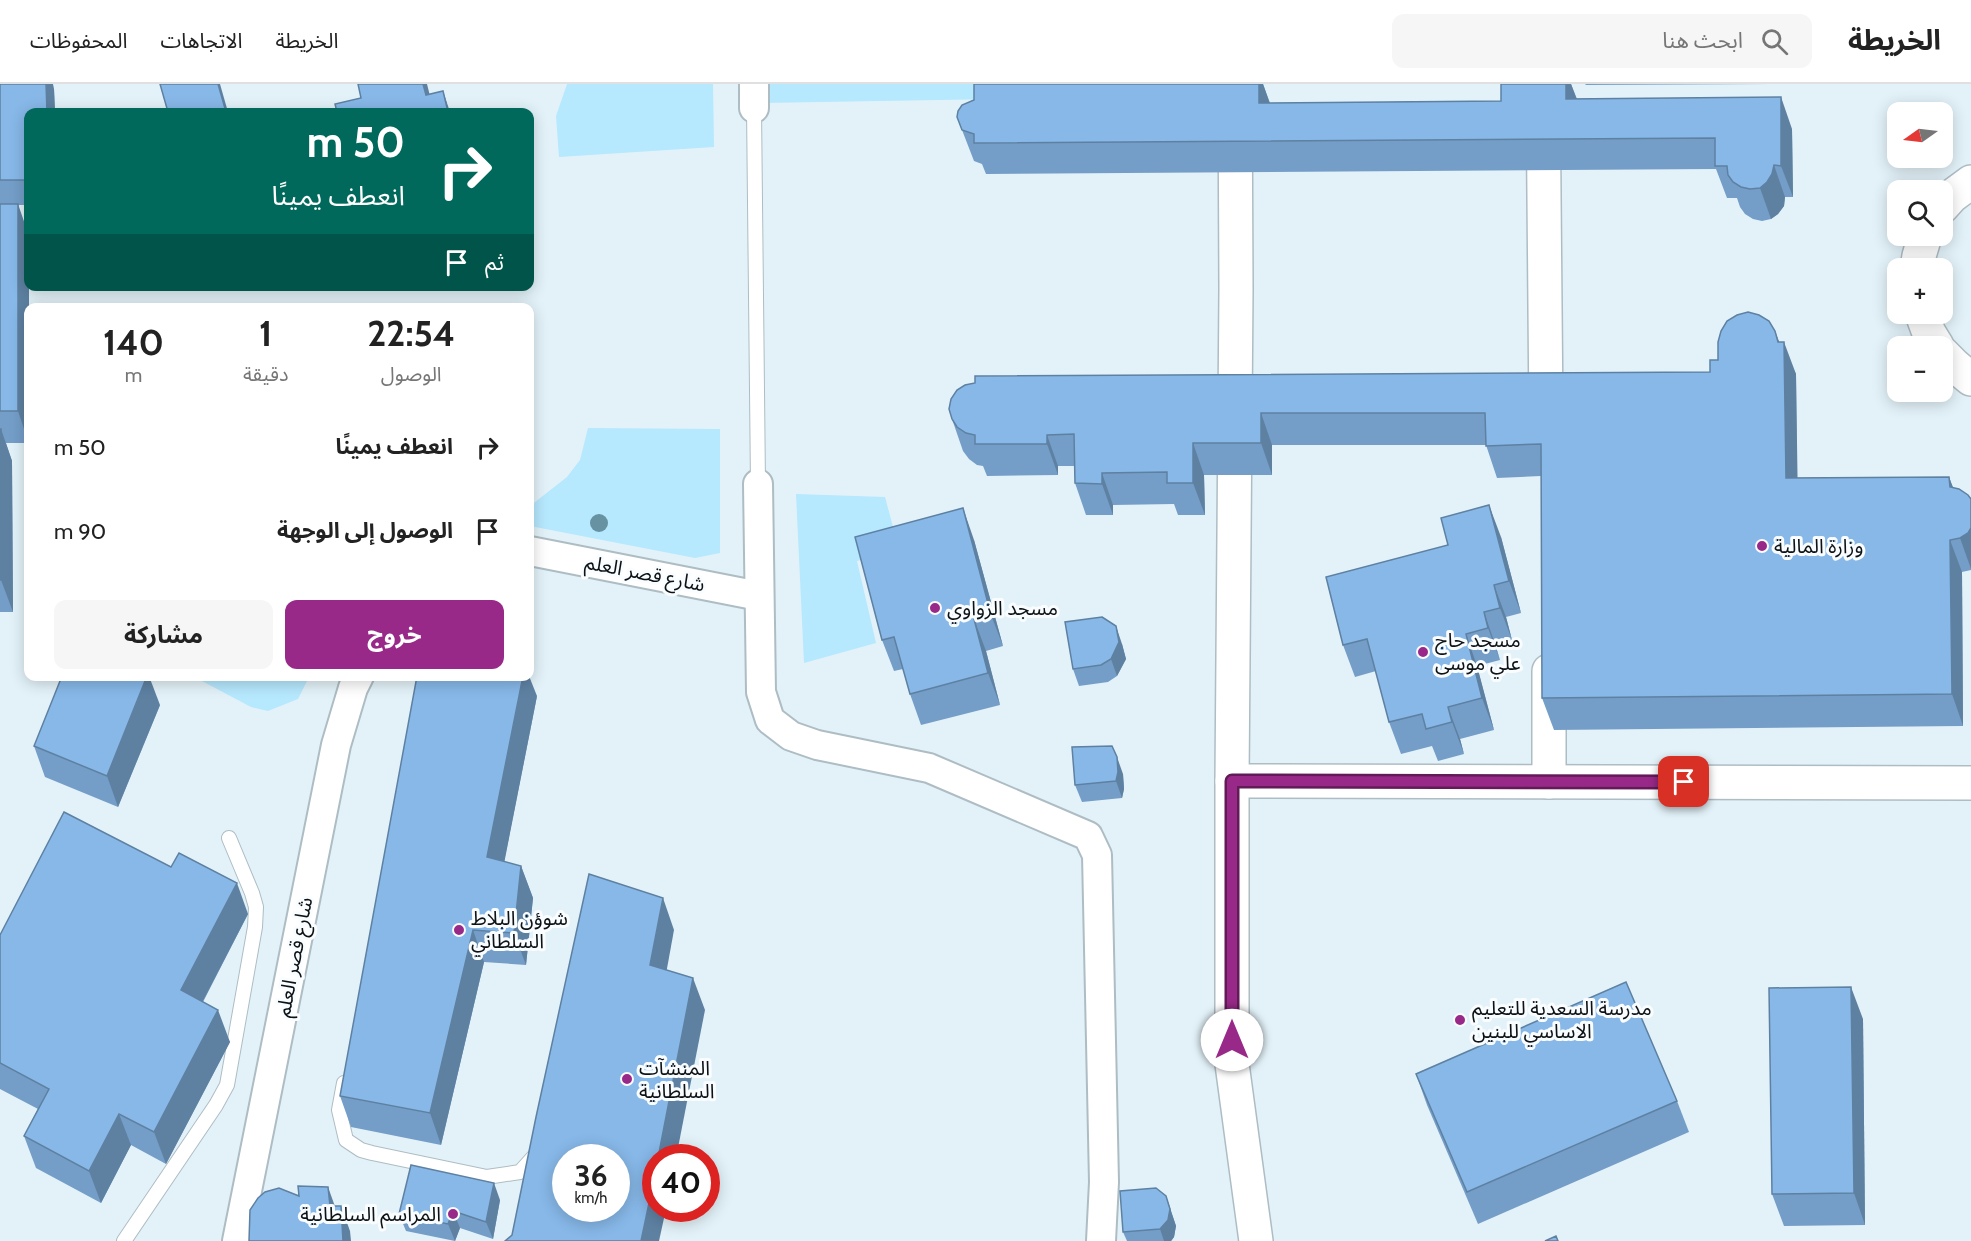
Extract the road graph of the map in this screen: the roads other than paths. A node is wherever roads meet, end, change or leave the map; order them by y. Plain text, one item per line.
1 (1235, 84) edge
2 (1543, 84) edge
3 (754, 96) edge
4 (1971, 182) edge
5 (1953, 195) edge
6 (1953, 364) edge
7 (1970, 379) edge
8 (1546, 452) edge
9 (758, 484) joint
10 (534, 552) edge
11 (759, 596) junction
12 (1548, 643) edge
13 (356, 681) edge
14 (1232, 781) junction
15 (1549, 782) junction
16 (1971, 783) edge
17 (229, 838) dead end
18 (346, 1075) edge
19 (538, 1152) edge
20 (124, 1241) edge
21 (237, 1241) edge
22 (1101, 1241) edge
23 (1256, 1241) edge

1 - 14 street
2 - 8 street
3 - 9 lane
4 - 5 street
6 - 7 street
9 - 11 street
10 - 11 street, شارع قصر العلم
11 - 22 street
12 - 15 street
13 - 21 street, شارع قصر العلم
14 - 15 street
14 - 23 street
15 - 16 street
17 - 20 lane
18 - 19 lane

